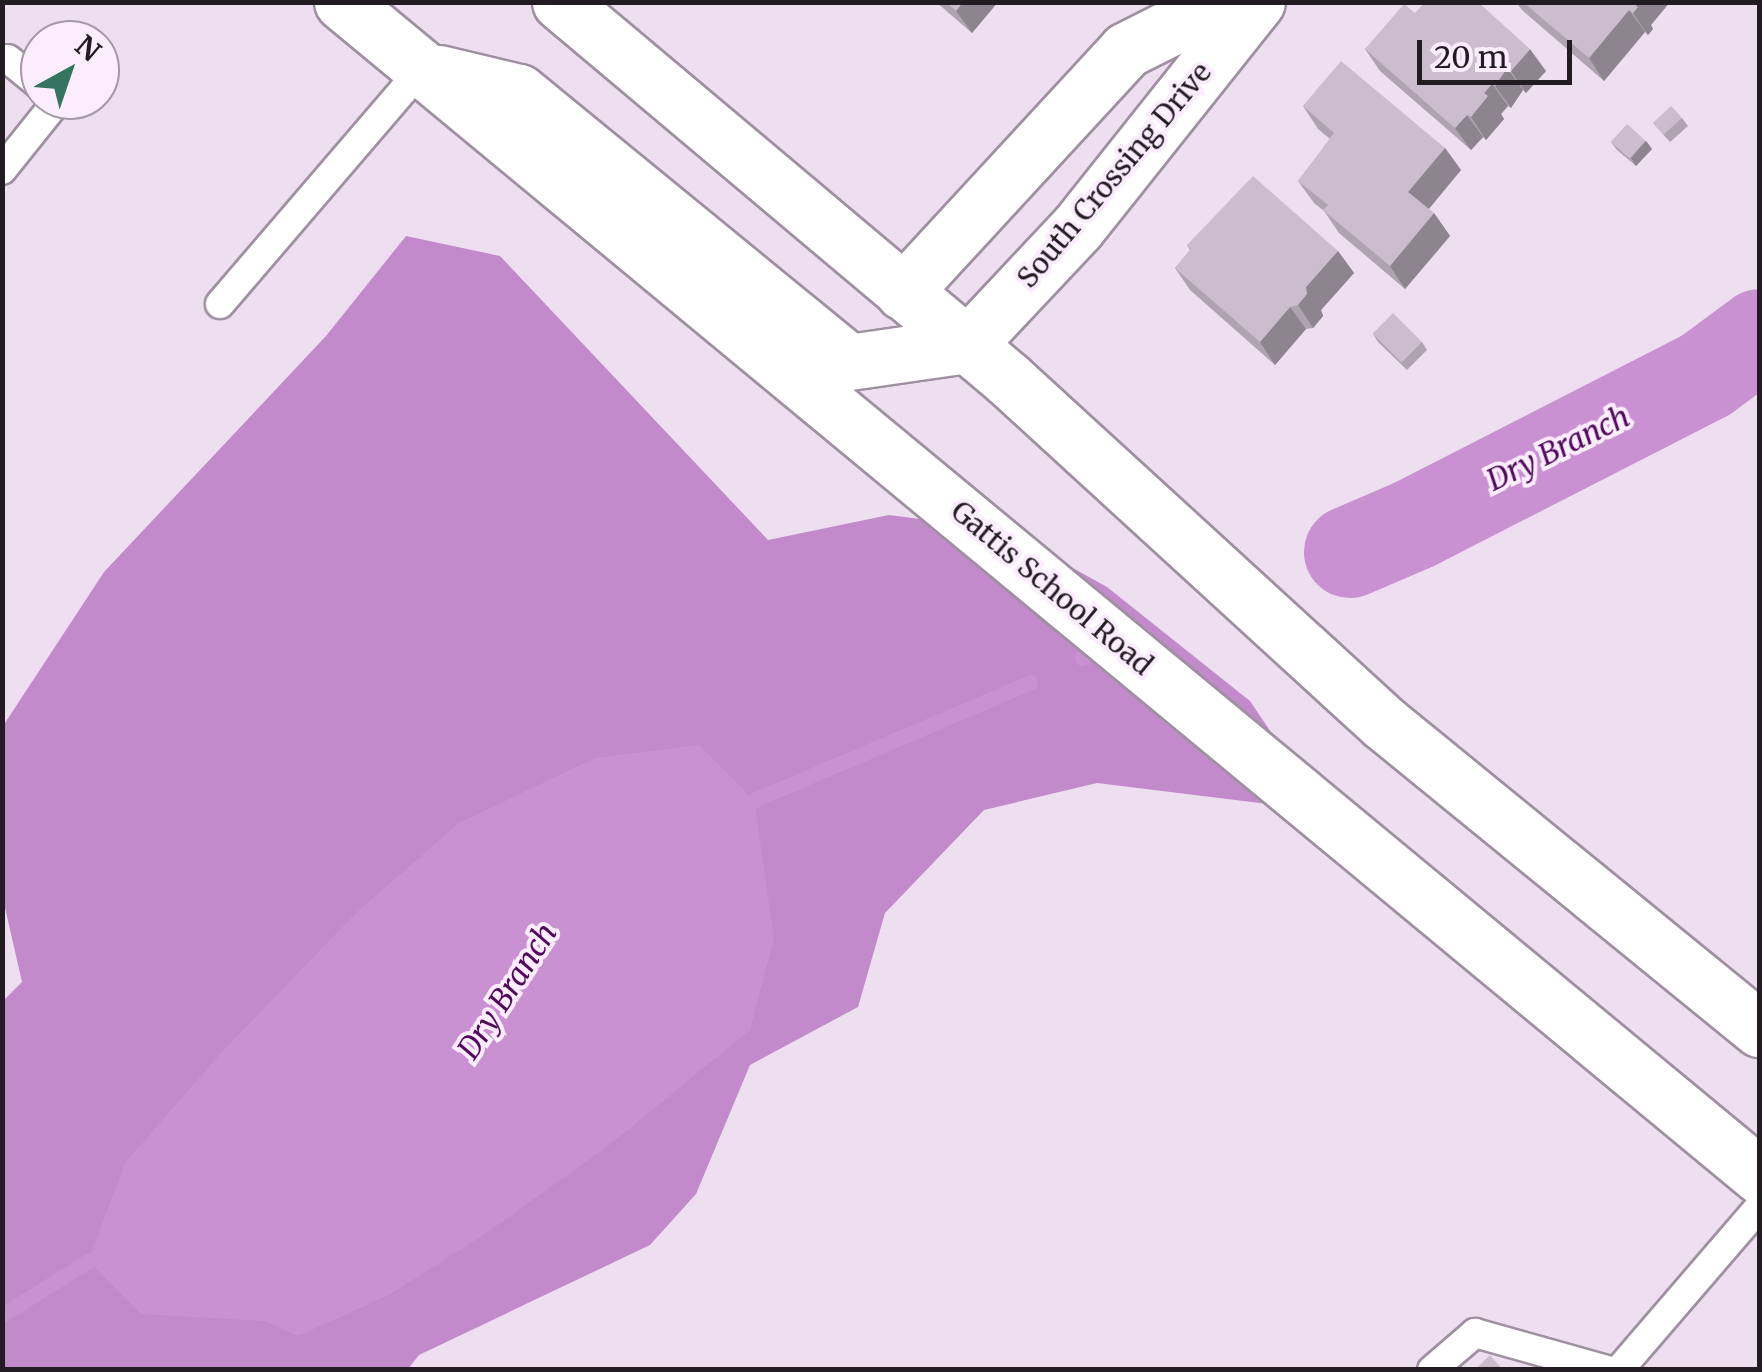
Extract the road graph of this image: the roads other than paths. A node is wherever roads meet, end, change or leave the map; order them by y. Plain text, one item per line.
1 (342, 2) edge
2 (560, 2) edge
3 (1221, 2) edge
4 (1256, 2) edge
5 (8, 58) dead end
6 (20, 68) edge
7 (422, 68) junction
8 (42, 120) edge
9 (2, 170) edge
10 (903, 292) junction
11 (220, 304) dead end
12 (967, 344) junction
13 (1760, 1030) edge
14 (1760, 1176) edge
15 (1760, 1206) edge
16 (1432, 1370) edge
17 (1607, 1370) edge
18 (1619, 1370) edge

1 - 7 main road, Gattis School Road
2 - 10 main road
3 - 10 main road, South Crossing Drive
4 - 12 main road, South Crossing Drive
5 - 6 lane
7 - 11 lane
7 - 12 main road
7 - 14 main road, Gattis School Road
8 - 9 lane
10 - 12 main road
12 - 13 main road
15 - 18 lane
16 - 17 lane

